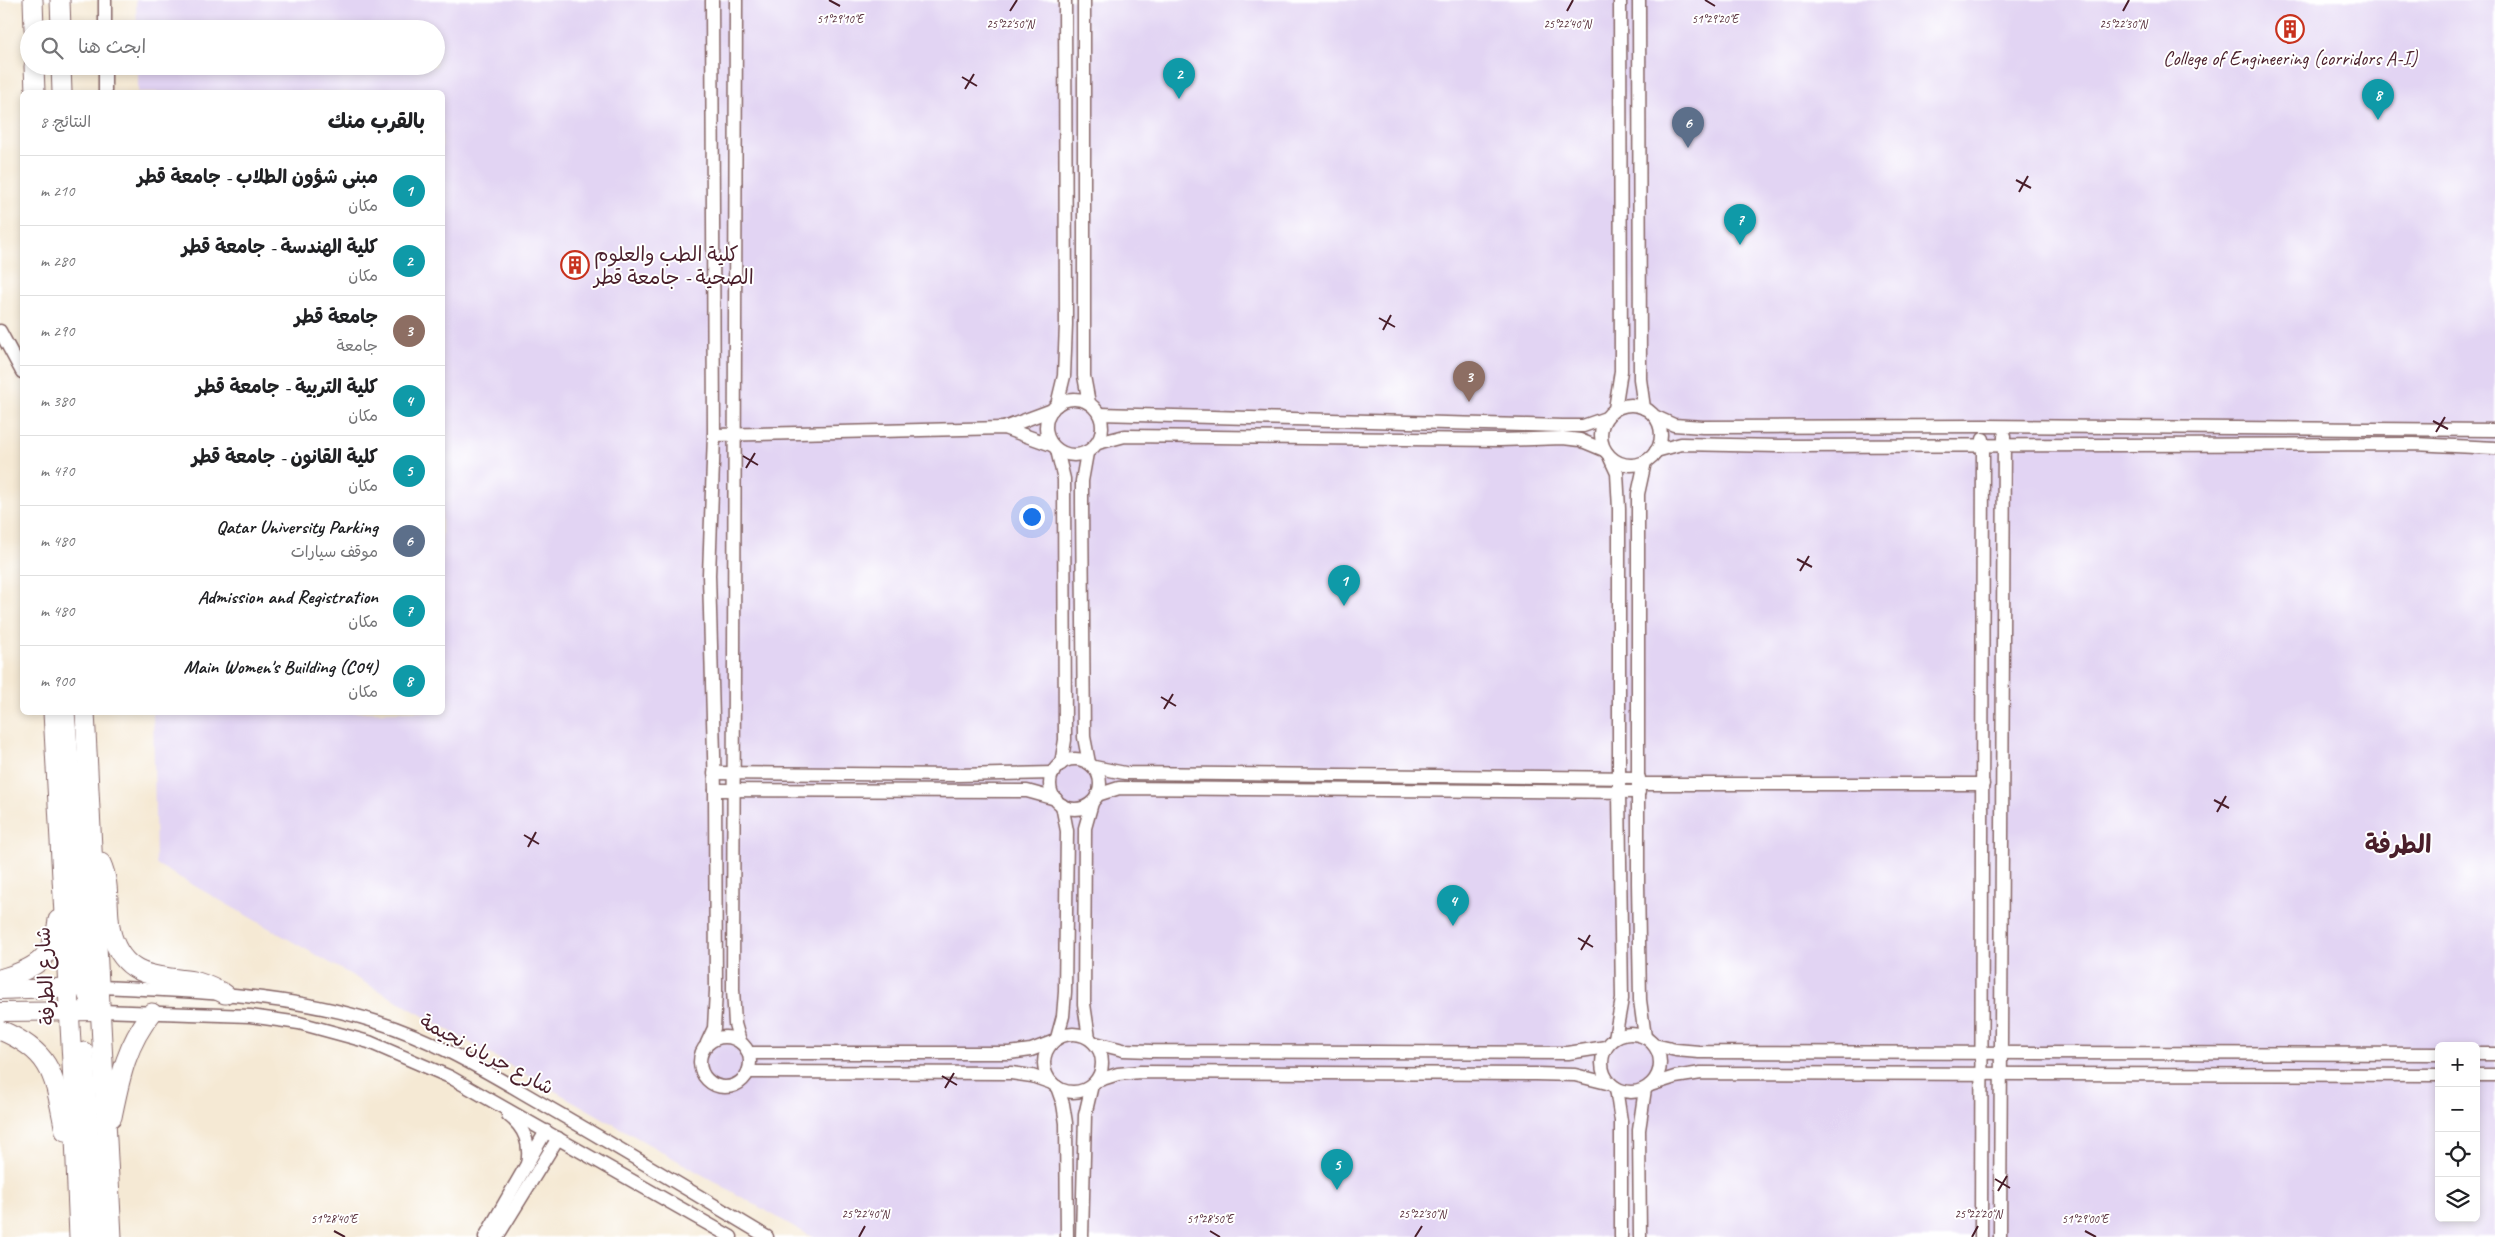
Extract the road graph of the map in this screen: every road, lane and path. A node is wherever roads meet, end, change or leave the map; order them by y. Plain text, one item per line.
1 (33, 0) edge
2 (60, 0) edge
3 (104, 0) edge
4 (712, 0) edge
5 (736, 0) edge
6 (1065, 0) edge
7 (1084, 0) edge
8 (1620, 0) edge
9 (1639, 0) edge
10 (34, 20) edge
11 (61, 20) edge
12 (105, 20) edge
13 (34, 75) edge
14 (62, 75) edge
15 (105, 75) edge
16 (35, 90) edge
17 (62, 90) edge
18 (105, 90) edge
19 (1065, 181) junction
20 (1083, 183) junction
21 (713, 231) junction
22 (1066, 231) junction
23 (1084, 232) junction
24 (735, 234) junction
25 (0, 331) edge
26 (20, 368) edge
27 (1089, 403) junction
28 (1054, 408) junction
29 (1649, 412) junction
30 (1610, 413) junction
31 (1099, 414) junction
32 (1579, 426) junction
33 (1868, 426) junction
34 (1954, 426) junction
35 (1983, 426) junction
36 (2005, 426) junction
37 (1705, 427) junction
38 (1004, 428) junction
39 (2414, 428) junction
40 (2495, 430) edge
41 (734, 433) junction
42 (714, 435) junction
43 (1580, 440) junction
44 (1098, 443) junction
45 (1704, 444) junction
46 (2004, 444) junction
47 (2414, 444) junction
48 (1867, 445) junction
49 (1954, 445) junction
50 (1982, 445) junction
51 (1054, 447) junction
52 (2495, 448) edge
53 (1656, 451) junction
54 (1087, 452) junction
55 (1607, 454) junction
56 (1645, 462) junction
57 (1982, 607) junction
58 (2003, 607) junction
59 (52, 715) edge
60 (65, 715) edge
61 (85, 715) edge
62 (1091, 765) junction
63 (1057, 768) junction
64 (714, 773) junction
65 (734, 774) junction
66 (857, 774) junction
67 (958, 775) junction
68 (1368, 775) junction
69 (1476, 776) junction
70 (2002, 777) junction
71 (1619, 778) junction
72 (1639, 784) junction
73 (1983, 786) junction
74 (715, 790) junction
75 (734, 790) junction
76 (959, 790) junction
77 (1369, 790) junction
78 (858, 791) junction
79 (1474, 791) junction
80 (1619, 792) junction
81 (2002, 796) junction
82 (1094, 799) junction
83 (1058, 802) junction
84 (94, 851) junction
85 (64, 907) junction
86 (0, 979) edge
87 (84, 987) junction
88 (0, 990) edge
89 (225, 994) junction
90 (75, 1011) junction
91 (101, 1011) junction
92 (0, 1012) edge
93 (152, 1013) junction
94 (0, 1030) edge
95 (1055, 1040) junction
96 (1092, 1040) junction
97 (740, 1041) junction
98 (1650, 1041) junction
99 (707, 1043) junction
100 (1611, 1043) junction
101 (749, 1053) junction
102 (1982, 1053) junction
103 (2002, 1053) junction
104 (2435, 1054) edge
105 (2480, 1054) edge
106 (2495, 1054) edge
107 (748, 1072) junction
108 (1981, 1074) junction
109 (2001, 1074) junction
110 (2435, 1075) edge
111 (2480, 1075) edge
112 (2495, 1075) edge
113 (450, 1077) junction
114 (1094, 1083) junction
115 (1054, 1085) junction
116 (1613, 1086) junction
117 (1647, 1087) junction
118 (546, 1131) junction
119 (558, 1138) junction
120 (107, 1140) junction
121 (526, 1165) junction
122 (76, 1182) junction
123 (1640, 1191) junction
124 (1621, 1192) junction
125 (1082, 1196) junction
126 (1066, 1197) junction
127 (1067, 1234) edge
128 (1082, 1234) edge
129 (79, 1237) edge
130 (94, 1237) edge
131 (112, 1237) edge
132 (485, 1237) edge
133 (497, 1237) edge
134 (731, 1237) edge
135 (768, 1237) edge
136 (1621, 1237) edge
137 (1640, 1237) edge
138 (1981, 1237) edge
139 (2000, 1237) edge

1 - 10 main road
2 - 11 main road
3 - 12 street
4 - 21 street
5 - 24 street
6 - 19 street
7 - 20 street
8 - 30 street
9 - 29 street
13 - 16 main road
14 - 17 main road
15 - 18 street
19 - 20 street
19 - 22 street
20 - 23 street
21 - 24 street
21 - 42 street
22 - 23 street
22 - 28 street
23 - 27 street
24 - 41 street
25 - 26 street
27 - 28 street
27 - 31 street
28 - 38 street
28 - 51 street
29 - 30 street
29 - 37 street
29 - 53 street
30 - 32 street
30 - 55 street
31 - 32 street
31 - 44 street
32 - 43 street
33 - 34 street
33 - 37 street
33 - 48 street
34 - 35 street
34 - 49 street
35 - 36 street
35 - 50 street
36 - 39 street
36 - 46 street
37 - 45 street
38 - 41 street
38 - 51 street
39 - 40 street
39 - 47 street
41 - 42 street
41 - 65 street
42 - 64 street
43 - 44 street
43 - 55 street
44 - 54 street
45 - 48 street
45 - 53 street
46 - 47 street
46 - 50 street
46 - 58 street
47 - 52 street
48 - 49 street
49 - 50 street
50 - 57 street
51 - 54 street
51 - 63 street
53 - 56 street
54 - 62 street
55 - 56 street
55 - 71 street
56 - 72 street
57 - 58 street
57 - 73 street
58 - 70 street
59 - 85 main road, شارع الطرفة
60 - 87 main road
61 - 84 main road
62 - 63 street
62 - 68 street
62 - 82 street
63 - 67 street
63 - 83 street
64 - 65 street
64 - 74 street
65 - 66 street
65 - 75 street
66 - 67 street
66 - 78 street
67 - 76 street
68 - 69 street
68 - 77 street
69 - 71 street
69 - 79 street
70 - 73 street
70 - 81 street
71 - 72 street
71 - 80 street
72 - 73 street
72 - 80 street
72 - 98 street
73 - 81 street
73 - 102 street
74 - 75 street
74 - 99 street
75 - 78 street
75 - 97 street
76 - 78 street
76 - 83 street
77 - 79 street
77 - 82 street
79 - 80 street
80 - 100 street
81 - 103 street
82 - 83 street
82 - 96 street
83 - 95 street
84 - 87 main road
84 - 89 main road
85 - 86 main road
85 - 87 main road, شارع الطرفة
87 - 88 main road
87 - 89 street, شارع جريان نجيمة
87 - 90 main road
87 - 91 main road
89 - 135 street, شارع جريان نجيمة
90 - 91 main road
90 - 92 main road
90 - 122 main road, شارع الطرفة
90 - 130 main road
91 - 93 street, شارع جريان نجيمة
91 - 120 main road
93 - 113 street, شارع جريان نجيمة
93 - 120 main road
94 - 122 main road
95 - 96 street
95 - 101 street
95 - 115 street
96 - 100 street
96 - 114 street
97 - 99 street
97 - 101 street
98 - 100 street
98 - 102 street
98 - 117 street
99 - 107 street
100 - 116 street
101 - 107 street
102 - 103 street
102 - 108 street
103 - 104 street
103 - 109 street
105 - 106 street
107 - 115 street
108 - 109 street
108 - 117 street
108 - 138 street
109 - 110 street
109 - 139 street
111 - 112 street
113 - 118 street, شارع جريان نجيمة
113 - 121 street
114 - 115 street
114 - 116 street
114 - 125 street
115 - 126 street
116 - 117 street
116 - 124 street
117 - 123 street
118 - 119 street, شارع جريان نجيمة
118 - 121 street
119 - 133 street
119 - 134 street, شارع جريان نجيمة
120 - 131 main road
121 - 132 street
122 - 129 main road, شارع الطرفة
123 - 124 street
123 - 137 street
124 - 136 street
125 - 126 street
125 - 128 street
126 - 127 street
127 - 128 street

